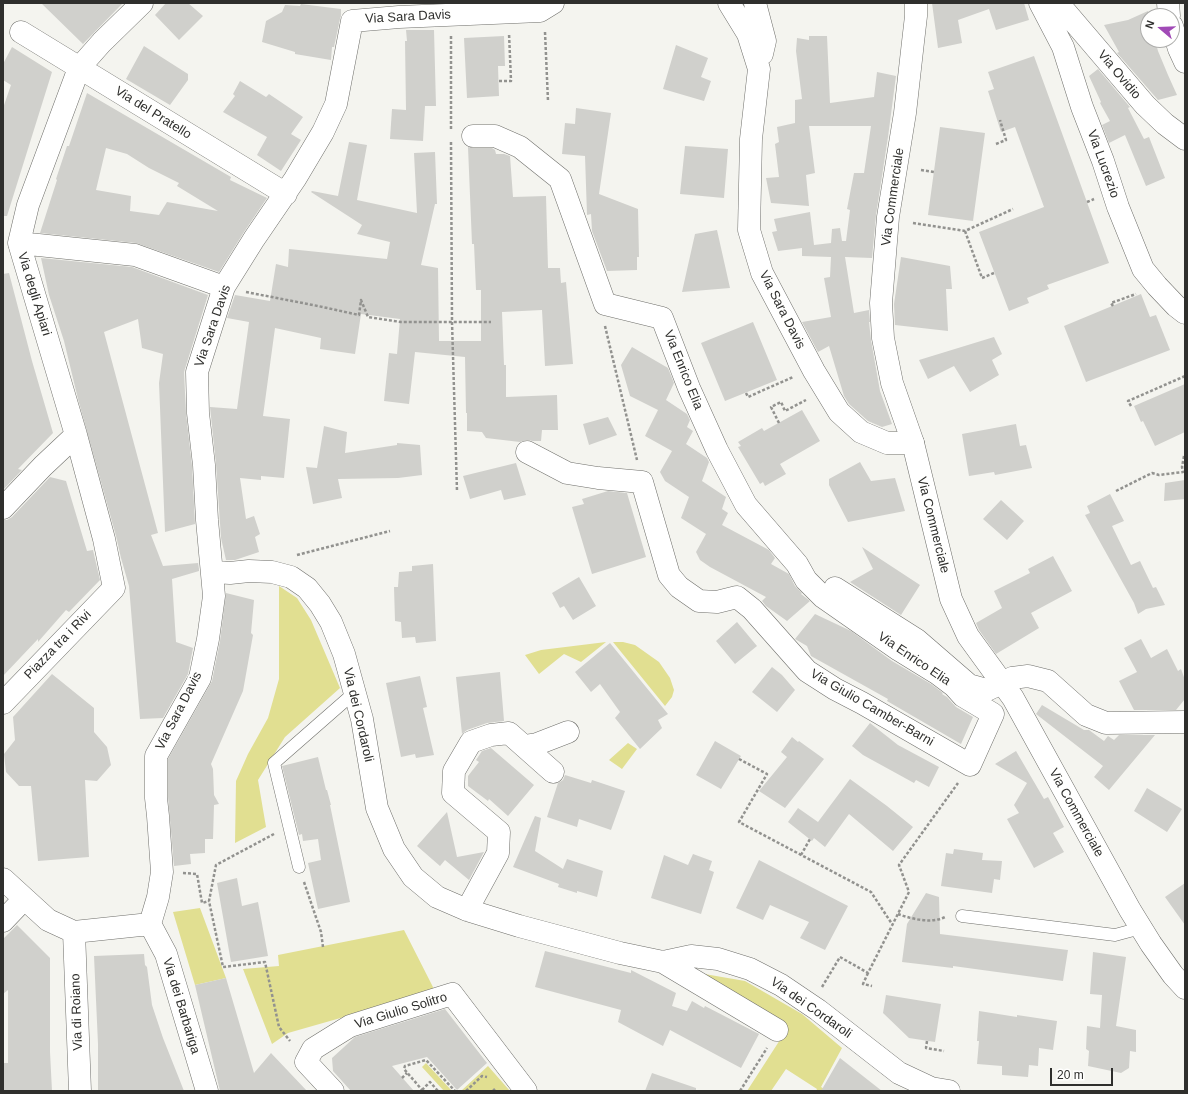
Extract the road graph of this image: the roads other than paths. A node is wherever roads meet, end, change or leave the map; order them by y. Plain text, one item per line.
1 (142, 3) edge
2 (729, 3) edge
3 (755, 3) edge
4 (916, 3) edge
5 (1054, 3) edge
6 (548, 6) edge
7 (450, 9) edge
8 (351, 12) edge
9 (21, 32) dead end
10 (1179, 48) edge
11 (1185, 62) edge
12 (79, 68) junction
13 (758, 69) junction
14 (473, 136) dead end
15 (1185, 139) edge
16 (286, 194) junction
17 (19, 243) junction
18 (224, 287) junction
19 (1185, 313) edge
20 (76, 435) junction
21 (913, 443) junction
22 (527, 452) dead end
23 (3, 508) edge
24 (797, 564) junction
25 (212, 572) junction
26 (114, 588) joint
27 (1001, 684) junction
28 (354, 693) junction
29 (3, 703) edge
30 (1021, 713) junction
31 (993, 714) junction
32 (1185, 722) edge
33 (568, 732) dead end
34 (524, 746) junction
35 (553, 772) dead end
36 (298, 867) road end
37 (3, 879) edge
38 (24, 899) junction
39 (467, 910) junction
40 (962, 916) road end
41 (3, 921) edge
42 (150, 924) junction
43 (1141, 928) junction
44 (74, 932) junction
45 (663, 962) junction
46 (1185, 988) edge
47 (777, 1030) road end
48 (80, 1091) edge
49 (207, 1091) edge
50 (333, 1091) edge
51 (526, 1091) edge
52 (949, 1091) edge

1 - 12 street, Via degli Apiari
2 - 13 street, Via Sara Davis
3 - 13 street
4 - 21 street, Via Commerciale
5 - 15 street, Via Ovidio
5 - 19 street, Via Lucrezio
6 - 7 street, Via Sara Davis
7 - 8 street, Via Sara Davis
8 - 16 street, Via Sara Davis
9 - 12 street, Via del Pratello
10 - 11 street
12 - 16 street, Via del Pratello
12 - 17 street, Via degli Apiari
13 - 21 street, Via Sara Davis
14 - 24 street, Via Enrico Elia
16 - 18 street, Via Sara Davis
17 - 18 street
17 - 20 street, Via degli Apiari
18 - 25 street, Via Sara Davis
20 - 23 street
20 - 26 street, Via degli Apiari
21 - 27 street, Via Commerciale
22 - 31 street, Via Giulio Camber-Barni
24 - 27 street, Via Enrico Elia
24 - 31 street, Via Enrico Elia
25 - 28 street, Via dei Cordaroli
25 - 42 street, Via Sara Davis
26 - 29 street, Piazza tra i Rivi
27 - 30 street, Via Commerciale
27 - 32 street, Via Enrico Elia
28 - 36 lane
28 - 39 street, Via dei Cordaroli
30 - 31 street
30 - 43 street, Via Commerciale
33 - 34 street
34 - 35 street
34 - 39 street
37 - 38 street
38 - 41 street
38 - 44 street
39 - 45 street, Via dei Cordaroli
40 - 43 lane
42 - 44 street
42 - 49 street, Via dei Barbariga
43 - 46 street, Via Commerciale
44 - 48 street, Via di Roiano
45 - 47 street, Via dei Cordaroli
45 - 52 street, Via dei Cordaroli
50 - 51 street, Via Giulio Solitro

